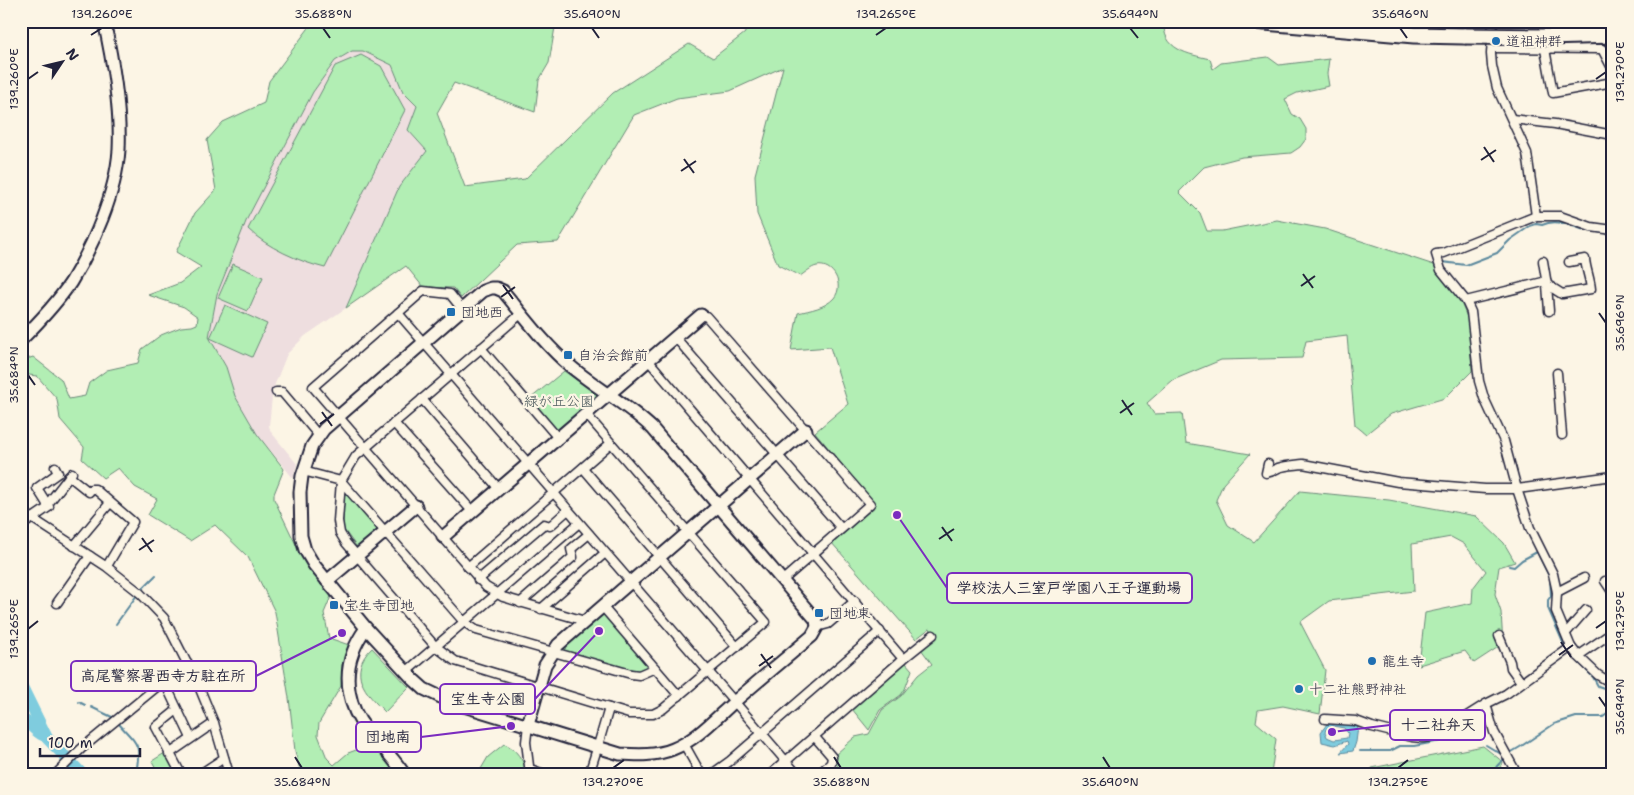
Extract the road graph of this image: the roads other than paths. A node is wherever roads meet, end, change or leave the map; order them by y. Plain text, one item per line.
1 (104, 21) edge
2 (1254, 21) edge
3 (1493, 21) edge
4 (1613, 35) edge
5 (1492, 48) junction
6 (1545, 49) junction
7 (1612, 67) edge
8 (1613, 82) edge
9 (1512, 119) junction
10 (1613, 135) edge
11 (1536, 216) junction
12 (1613, 230) edge
13 (1543, 261) dead end
14 (1569, 262) dead end
15 (1547, 285) junction
16 (1466, 301) junction
17 (462, 309) junction
18 (1549, 311) dead end
19 (398, 313) junction
20 (522, 313) junction
21 (701, 315) joint
22 (675, 337) junction
23 (22, 338) edge
24 (424, 342) junction
25 (481, 348) junction
26 (648, 360) junction
27 (1557, 373) dead end
28 (451, 374) junction
29 (276, 392) dead end
30 (608, 394) junction
31 (422, 399) junction
32 (586, 414) junction
33 (338, 416) junction
34 (394, 423) junction
35 (806, 430) junction
36 (1562, 435) dead end
37 (319, 436) junction
38 (558, 438) junction
39 (611, 443) junction
40 (365, 448) junction
41 (777, 454) junction
42 (528, 463) junction
43 (1268, 464) dead end
44 (56, 467) dead end
45 (583, 468) junction
46 (303, 471) junction
47 (1613, 476) edge
48 (749, 479) junction
49 (341, 481) junction
50 (499, 488) junction
51 (1517, 489) junction
52 (554, 493) junction
53 (110, 503) junction
54 (47, 505) junction
55 (416, 506) junction
56 (718, 506) junction
57 (568, 510) junction
58 (21, 511) edge
59 (472, 511) junction
60 (33, 518) junction
61 (579, 522) junction
62 (21, 526) edge
63 (841, 528) junction
64 (386, 532) junction
65 (688, 532) junction
66 (589, 534) junction
67 (443, 537) junction
68 (74, 546) junction
69 (605, 553) junction
70 (813, 554) junction
71 (90, 556) junction
72 (357, 556) junction
73 (659, 557) junction
74 (107, 566) junction
75 (468, 567) junction
76 (1584, 578) dead end
77 (478, 580) junction
78 (783, 580) junction
79 (1605, 580) dead end
80 (326, 581) junction
81 (631, 582) junction
82 (1556, 592) junction
83 (1613, 593) edge
84 (496, 594) junction
85 (855, 601) junction
86 (520, 602) junction
87 (57, 603) dead end
88 (602, 606) junction
89 (541, 609) junction
90 (1586, 610) dead end
91 (464, 622) junction
92 (585, 622) junction
93 (817, 627) junction
94 (366, 628) junction
95 (880, 631) junction
96 (1613, 632) edge
97 (1566, 633) junction
98 (933, 636) dead end
99 (1499, 636) dead end
100 (435, 646) junction
101 (737, 647) junction
102 (1571, 647) junction
103 (552, 653) junction
104 (1578, 656) junction
105 (903, 659) junction
106 (188, 664) junction
107 (655, 668) junction
108 (406, 672) junction
109 (708, 672) junction
110 (164, 681) junction
111 (1521, 682) junction
112 (1613, 684) edge
113 (539, 687) junction
114 (679, 696) junction
115 (734, 702) junction
116 (1486, 704) junction
117 (609, 708) junction
118 (177, 710) junction
119 (1325, 719) dead end
120 (214, 723) junction
121 (528, 725) junction
122 (760, 733) junction
123 (814, 736) junction
124 (191, 738) junction
125 (599, 742) dead end
126 (684, 744) junction
127 (596, 752) dead end
128 (169, 754) junction
129 (224, 758) junction
130 (785, 761) junction
131 (58, 772) edge
132 (530, 772) edge
133 (181, 774) edge
134 (200, 774) edge
135 (229, 774) edge
136 (404, 774) edge
137 (544, 774) edge
138 (589, 774) edge
139 (701, 774) edge
140 (712, 774) edge
141 (771, 774) edge
142 (796, 774) edge
143 (819, 774) edge
144 (1517, 774) edge

1 - 23 street
2 - 4 highway, bridge
3 - 5 street
5 - 6 street
5 - 9 street
6 - 7 street
6 - 8 street
9 - 10 street
9 - 11 street
11 - 12 street
11 - 16 street
13 - 15 street
14 - 15 street
15 - 16 street
15 - 18 street
16 - 51 street
17 - 19 street
17 - 20 street
17 - 24 street
19 - 24 street
19 - 33 street
20 - 25 street
20 - 30 street
21 - 22 street
21 - 35 street
22 - 26 street
22 - 41 street
24 - 28 street
24 - 33 street
25 - 28 street
25 - 38 street
26 - 30 street
26 - 48 street
27 - 36 street
28 - 31 street
28 - 42 street
29 - 37 street
30 - 32 street
30 - 56 street
31 - 34 street
31 - 50 street
32 - 38 street
32 - 39 street
33 - 37 street
33 - 40 street
34 - 40 street
34 - 59 street
35 - 41 street
35 - 63 street
37 - 46 street
38 - 42 street
39 - 45 street
39 - 65 street
40 - 49 street
40 - 55 street
41 - 48 street
41 - 63 street
42 - 50 street
42 - 52 street
43 - 51 street
44 - 54 street
45 - 52 street
45 - 73 street
46 - 49 street
46 - 80 street
47 - 51 street
48 - 56 street
48 - 70 street
49 - 64 street
49 - 72 street
50 - 59 street
51 - 82 street
52 - 57 street
52 - 75 street
53 - 54 street
53 - 68 street
53 - 74 street
54 - 60 street
55 - 64 street
55 - 67 street
56 - 65 street
56 - 78 street
57 - 61 street
57 - 77 street
58 - 60 street
59 - 67 street
60 - 62 street
60 - 68 street
61 - 66 street
61 - 84 street
63 - 70 street
64 - 72 street
64 - 91 street
65 - 73 street
65 - 101 street
66 - 69 street
66 - 86 street
67 - 75 street
68 - 71 street
69 - 81 street
69 - 89 street
70 - 78 street
70 - 85 street
71 - 74 street
71 - 87 street
72 - 80 street
72 - 100 street
73 - 81 street
73 - 101 street
74 - 106 street
75 - 77 street
76 - 82 street
77 - 84 street
78 - 93 street
79 - 83 street
80 - 94 street
81 - 88 street
81 - 109 street
82 - 97 street
84 - 86 street
84 - 91 street
85 - 93 street
85 - 95 street
86 - 89 street
88 - 92 street
88 - 107 street
89 - 92 street
90 - 97 street
91 - 100 street
91 - 103 street
92 - 103 street
93 - 115 street
94 - 108 street
94 - 136 street
95 - 105 street
95 - 122 street
96 - 104 street
97 - 102 street
98 - 105 street
99 - 111 street
100 - 108 street
100 - 113 street
101 - 109 street
102 - 104 street
102 - 111 street
103 - 107 street
103 - 113 street
104 - 112 street
105 - 123 street
106 - 110 street
106 - 120 street
107 - 114 street
108 - 121 street
109 - 114 street
109 - 115 street
110 - 118 street
110 - 131 street
111 - 116 street
113 - 117 street
113 - 121 street
114 - 117 street
115 - 122 street
115 - 126 street
116 - 119 street
116 - 144 street
117 - 125 street
118 - 124 street
118 - 128 street
120 - 124 street
120 - 129 street
121 - 126 street
121 - 132 street
122 - 130 street
122 - 140 street
123 - 130 street
123 - 143 street
124 - 128 street
126 - 139 street
127 - 138 street
128 - 133 street
129 - 134 street
129 - 135 street
130 - 141 street
130 - 142 street
132 - 137 street

